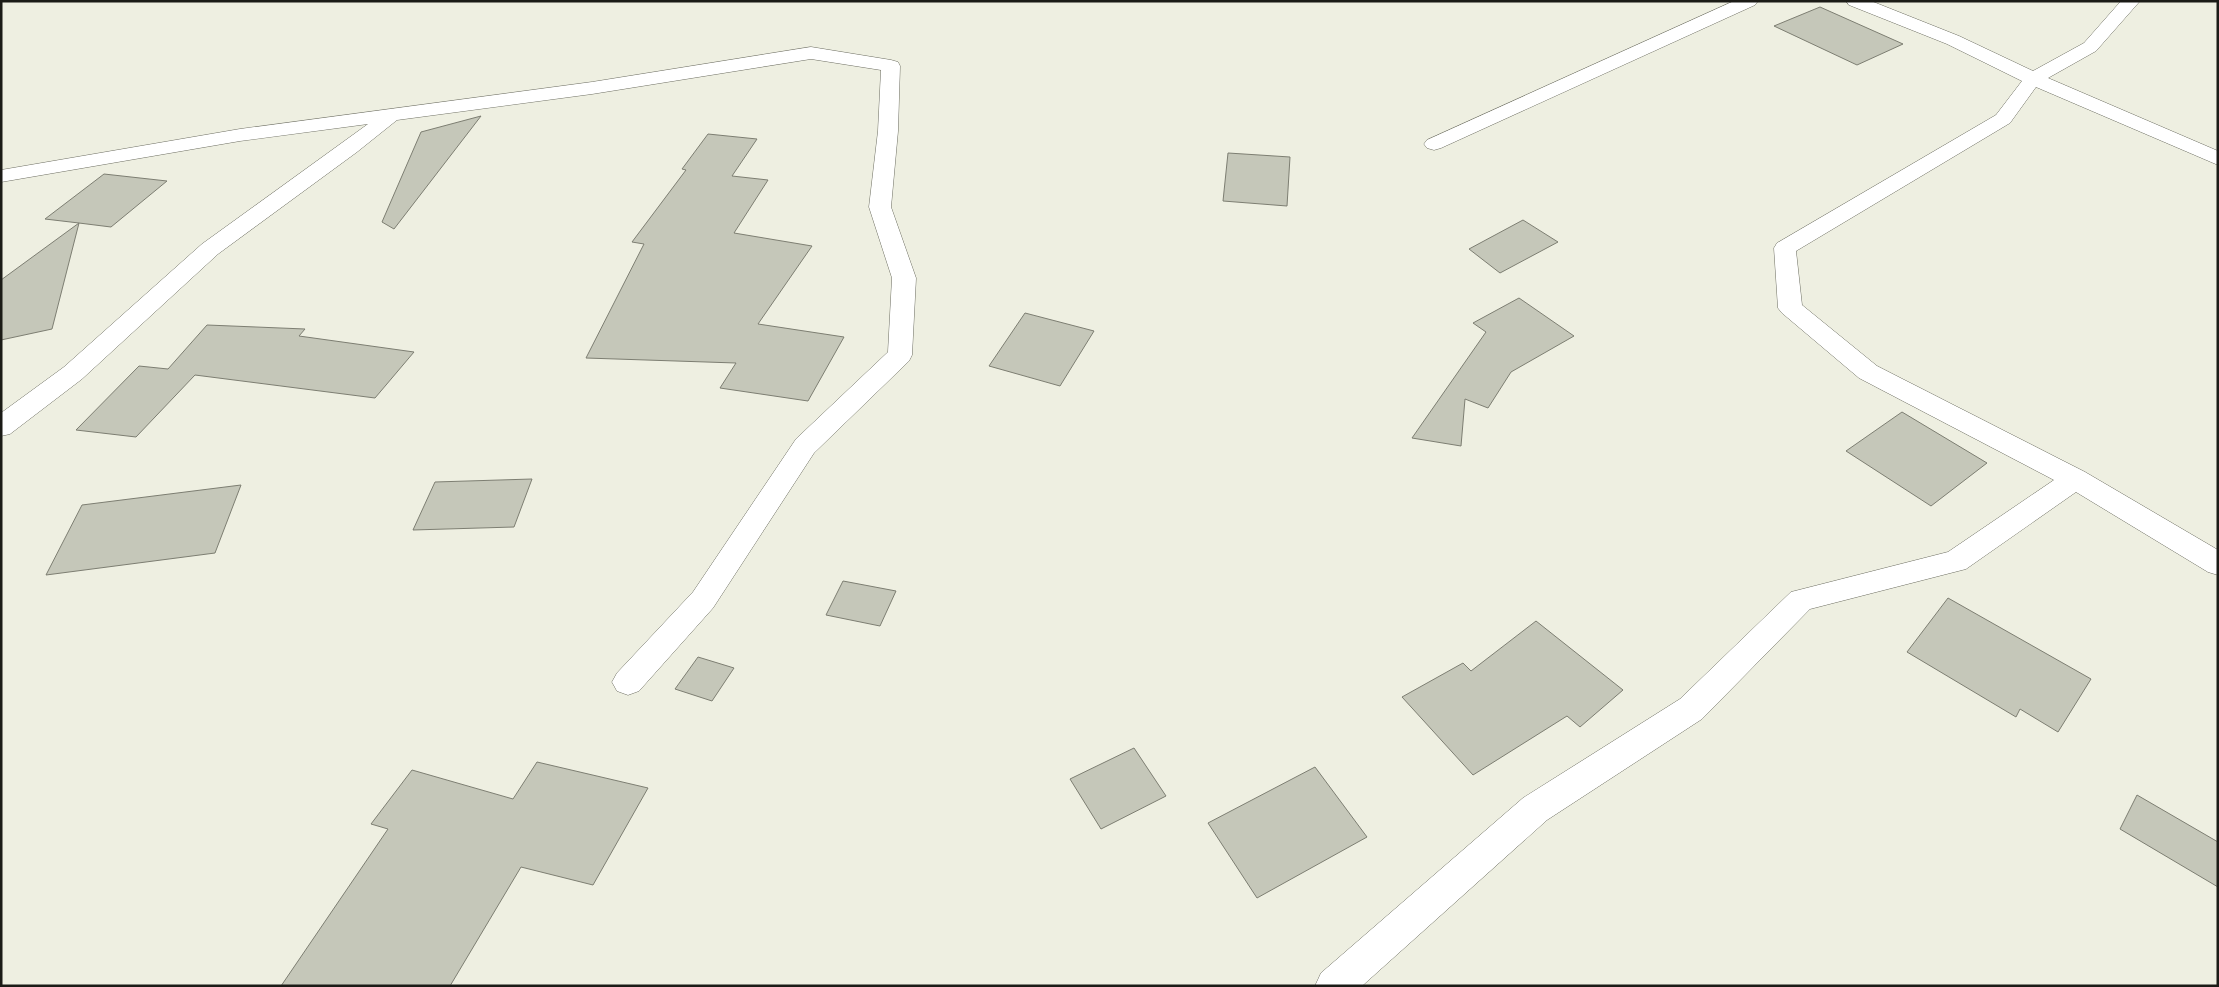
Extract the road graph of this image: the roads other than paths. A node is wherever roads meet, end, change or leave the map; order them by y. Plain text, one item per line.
1 (1749, 1) edge
2 (1855, 1) edge
3 (2131, 1) edge
4 (2033, 79) junction
5 (390, 116) junction
6 (1434, 144) dead end
7 (2218, 159) edge
8 (1, 176) edge
9 (1, 427) edge
10 (2075, 479) junction
11 (2218, 564) edge
12 (628, 682) dead end
13 (1334, 986) edge

1 - 6 street
2 - 4 street
3 - 4 street
4 - 7 street
4 - 10 street
5 - 8 street
5 - 9 street
5 - 12 street
10 - 11 street
10 - 13 street

